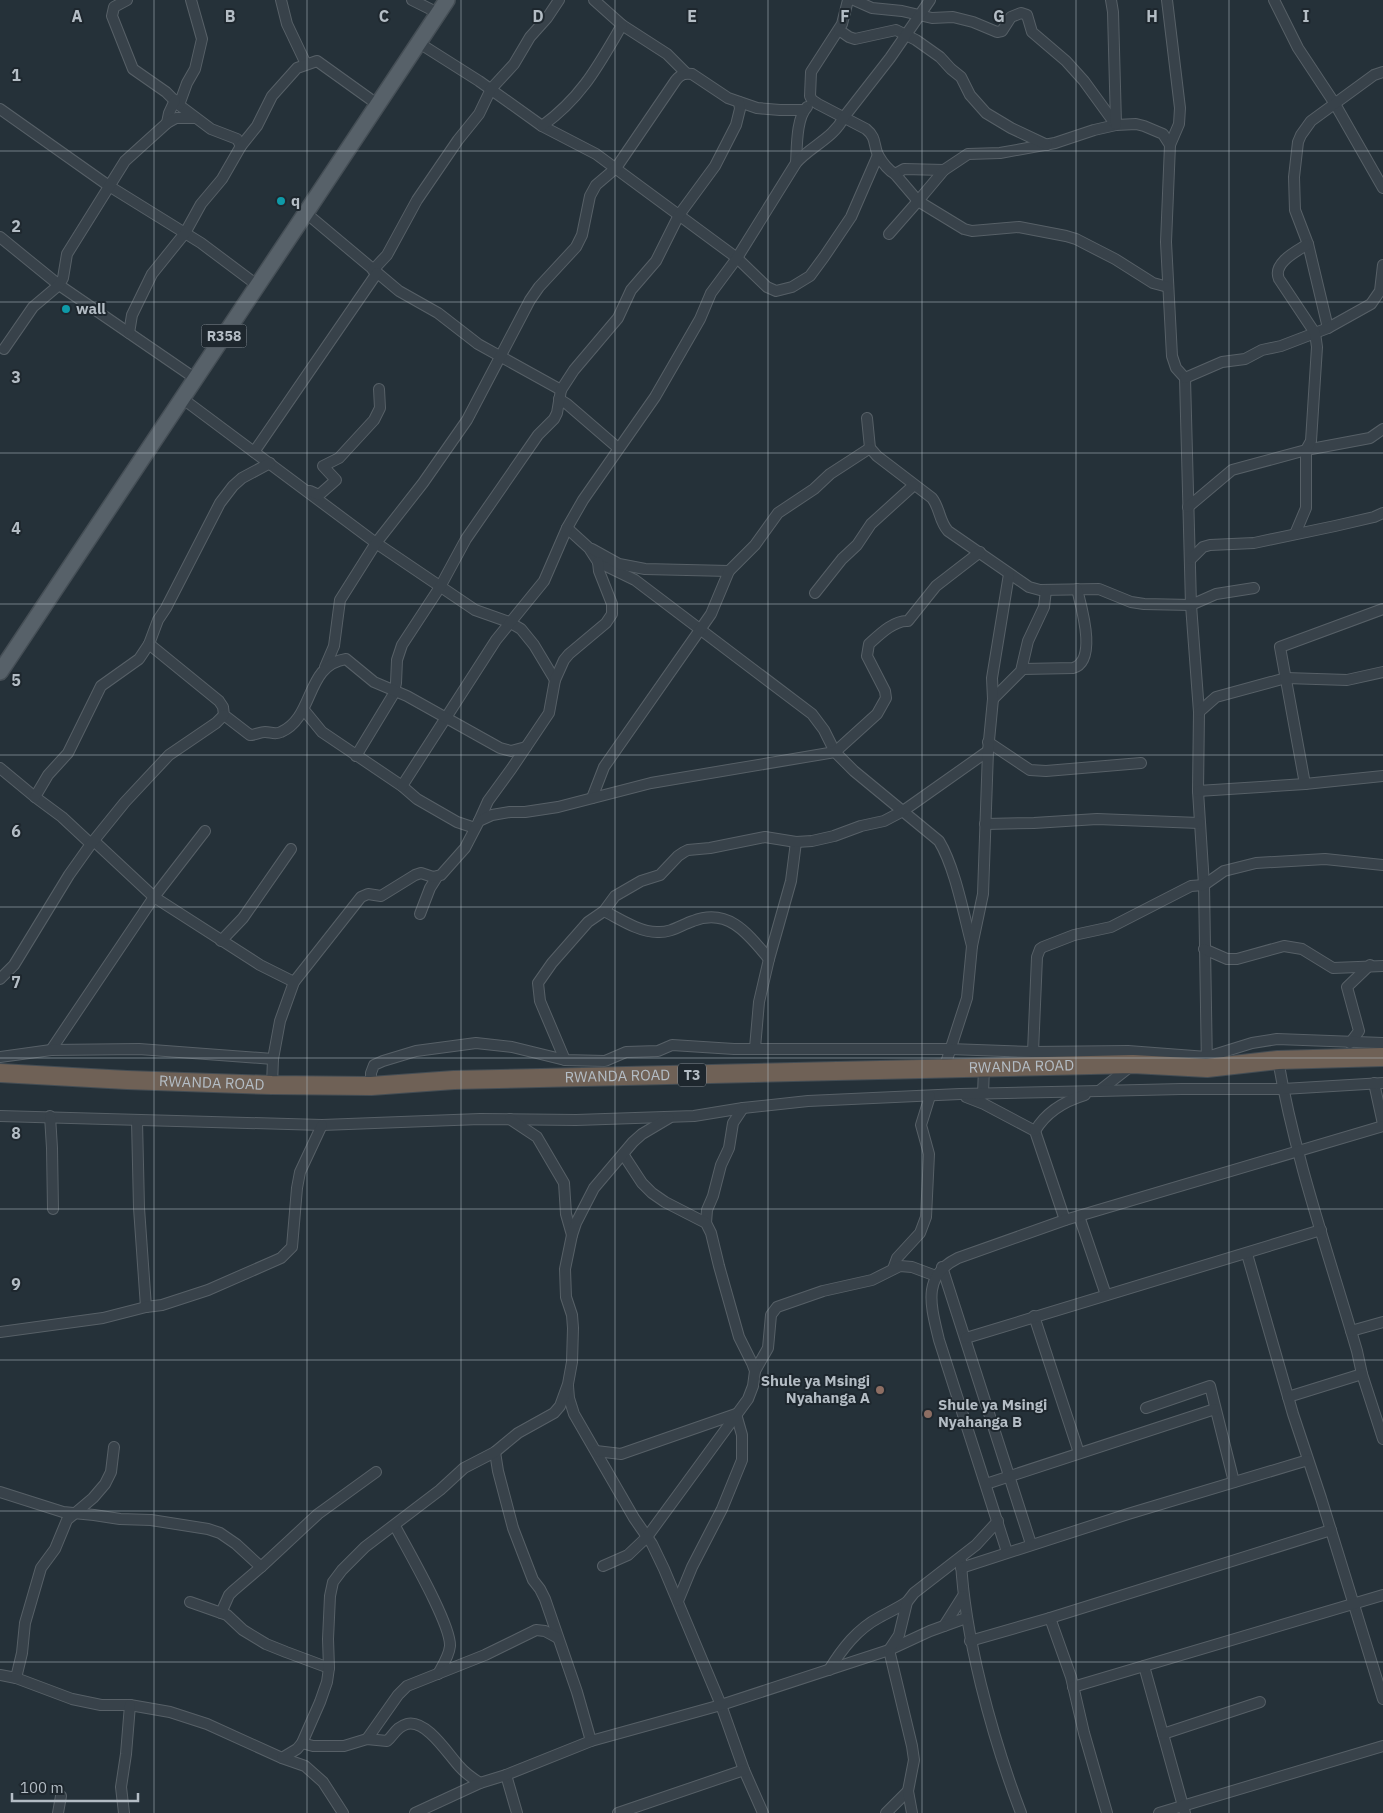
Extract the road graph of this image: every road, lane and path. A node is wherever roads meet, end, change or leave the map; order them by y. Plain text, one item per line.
1 (127, 0) edge
2 (191, 0) edge
3 (281, 0) edge
4 (412, 0) edge
5 (559, 0) edge
6 (594, 0) edge
7 (848, 0) edge
8 (854, 0) edge
9 (930, 0) edge
10 (1111, 0) edge
11 (1167, 0) edge
12 (1274, 0) edge
13 (443, 6) edge
14 (919, 16) junction
15 (622, 25) junction
16 (838, 30) junction
17 (906, 36) junction
18 (419, 43) junction
19 (306, 64) junction
20 (1383, 72) edge
21 (686, 73) junction
22 (491, 89) junction
23 (812, 100) junction
24 (177, 102) junction
25 (739, 102) junction
26 (377, 104) junction
27 (1334, 104) junction
28 (0, 109) edge
29 (804, 110) junction
30 (844, 117) junction
31 (195, 118) junction
32 (167, 123) junction
33 (1116, 125) junction
34 (542, 126) junction
35 (239, 142) junction
36 (1046, 145) junction
37 (1170, 145) junction
38 (878, 155) junction
39 (796, 164) junction
40 (616, 168) junction
41 (944, 170) junction
42 (895, 174) junction
43 (108, 186) junction
44 (1383, 188) edge
45 (918, 202) junction
46 (306, 213) junction
47 (679, 215) junction
48 (185, 233) junction
49 (889, 234) dead end
50 (0, 237) edge
51 (1308, 244) junction
52 (737, 258) junction
53 (1383, 265) edge
54 (375, 272) junction
55 (257, 284) junction
56 (59, 285) junction
57 (1168, 286) junction
58 (1328, 328) junction
59 (129, 333) junction
60 (1315, 333) junction
61 (4, 349) dead end
62 (500, 356) junction
63 (1185, 378) junction
64 (196, 379) junction
65 (379, 389) dead end
66 (560, 395) junction
67 (183, 399) junction
68 (867, 418) dead end
69 (1383, 429) edge
70 (618, 448) junction
71 (870, 448) junction
72 (1306, 450) junction
73 (254, 452) junction
74 (270, 463) junction
75 (914, 485) junction
76 (302, 488) junction
77 (1188, 507) junction
78 (1383, 513) edge
79 (567, 528) junction
80 (1295, 534) junction
81 (376, 543) junction
82 (589, 548) junction
83 (980, 552) junction
84 (1191, 559) junction
85 (598, 562) junction
86 (729, 571) junction
87 (1009, 574) junction
88 (440, 587) junction
89 (1254, 588) dead end
90 (1077, 589) junction
91 (1046, 590) junction
92 (816, 593) dead end
93 (1191, 605) junction
94 (1383, 609) edge
95 (509, 622) junction
96 (701, 629) junction
97 (149, 644) junction
98 (325, 667) junction
99 (1023, 669) junction
100 (0, 672) edge
101 (1383, 672) edge
102 (1286, 678) junction
103 (555, 680) junction
104 (394, 690) junction
105 (993, 699) junction
106 (304, 710) junction
107 (1199, 712) junction
108 (224, 716) junction
109 (446, 719) junction
110 (988, 746) junction
111 (526, 747) junction
112 (835, 752) junction
113 (356, 756) junction
114 (1141, 762) dead end
115 (0, 768) edge
116 (1383, 776) edge
117 (1305, 784) junction
118 (402, 786) junction
119 (1198, 791) junction
120 (34, 797) junction
121 (592, 798) junction
122 (903, 811) junction
123 (1199, 822) junction
124 (477, 824) junction
125 (986, 824) junction
126 (205, 831) dead end
127 (796, 842) junction
128 (92, 843) junction
129 (291, 849) dead end
130 (1383, 865) edge
131 (437, 877) junction
132 (1204, 886) junction
133 (154, 897) junction
134 (604, 911) junction
135 (420, 914) dead end
136 (221, 941) junction
137 (972, 946) junction
138 (1204, 949) junction
139 (769, 959) junction
140 (1370, 966) junction
141 (1383, 966) edge
142 (0, 979) edge
143 (294, 982) junction
144 (1350, 1043) junction
145 (1383, 1043) edge
146 (755, 1048) junction
147 (950, 1049) junction
148 (50, 1050) junction
149 (1033, 1052) junction
150 (0, 1057) edge
151 (1383, 1057) edge
152 (273, 1059) junction
153 (565, 1060) junction
154 (1278, 1060) junction
155 (1207, 1062) junction
156 (1133, 1064) junction
157 (984, 1068) junction
158 (944, 1069) junction
159 (0, 1073) edge
160 (1379, 1083) edge
161 (272, 1085) junction
162 (371, 1086) junction
163 (1283, 1090) junction
164 (1099, 1091) junction
165 (960, 1094) junction
166 (983, 1094) junction
167 (930, 1096) junction
168 (743, 1108) junction
169 (0, 1116) edge
170 (50, 1116) junction
171 (671, 1117) junction
172 (509, 1119) junction
173 (137, 1121) junction
174 (322, 1125) junction
175 (1383, 1125) edge
176 (1035, 1131) junction
177 (1299, 1152) junction
178 (623, 1154) junction
179 (53, 1209) dead end
180 (1079, 1216) junction
181 (1065, 1220) junction
182 (706, 1223) junction
183 (1321, 1230) junction
184 (572, 1235) junction
185 (1247, 1254) junction
186 (893, 1269) junction
187 (939, 1271) junction
188 (1106, 1295) junction
189 (146, 1307) junction
190 (1034, 1316) junction
191 (1383, 1322) edge
192 (1351, 1331) junction
193 (0, 1332) edge
194 (966, 1338) junction
195 (755, 1371) junction
196 (1362, 1374) junction
197 (568, 1384) junction
198 (1288, 1397) junction
199 (1146, 1408) dead end
200 (1215, 1409) junction
201 (736, 1414) junction
202 (1383, 1439) edge
203 (114, 1447) dead end
204 (596, 1451) junction
205 (495, 1452) junction
206 (1079, 1453) junction
207 (1308, 1460) junction
208 (376, 1472) dead end
209 (1008, 1476) junction
210 (1234, 1482) junction
211 (986, 1484) junction
212 (0, 1492) edge
213 (73, 1513) junction
214 (998, 1521) junction
215 (395, 1526) junction
216 (1331, 1530) junction
217 (647, 1537) junction
218 (1031, 1544) junction
219 (1007, 1552) junction
220 (961, 1563) junction
221 (603, 1566) dead end
222 (261, 1567) junction
223 (1383, 1595) edge
224 (964, 1596) junction
225 (678, 1601) junction
226 (190, 1602) dead end
227 (907, 1602) junction
228 (1353, 1603) junction
229 (221, 1613) junction
230 (966, 1618) junction
231 (1050, 1618) junction
232 (944, 1626) junction
233 (558, 1638) junction
234 (970, 1641) junction
235 (889, 1650) junction
236 (1144, 1666) junction
237 (330, 1668) junction
238 (829, 1670) junction
239 (438, 1674) junction
240 (0, 1675) edge
241 (16, 1678) junction
242 (1073, 1686) junction
243 (1383, 1699) edge
244 (1260, 1702) dead end
245 (130, 1705) junction
246 (720, 1705) junction
247 (1163, 1734) junction
248 (367, 1739) junction
249 (591, 1741) junction
250 (302, 1743) junction
251 (1383, 1746) edge
252 (282, 1758) junction
253 (744, 1770) junction
254 (506, 1775) junction
255 (480, 1784) junction
256 (908, 1791) junction
257 (61, 1796) dead end
258 (1184, 1809) edge
259 (58, 1813) edge
260 (124, 1813) edge
261 (343, 1813) edge
262 (415, 1813) edge
263 (517, 1813) edge
264 (618, 1813) edge
265 (763, 1813) edge
266 (886, 1813) edge
267 (912, 1813) edge
268 (1021, 1813) edge
269 (1107, 1813) edge
270 (1159, 1813) edge

1 - 24 street
2 - 24 street
3 - 19 street
4 - 13 street
5 - 22 street
6 - 15 street
7 - 16 street
8 - 14 street
9 - 14 street
10 - 33 street
11 - 37 street
12 - 27 street
13 - 18 main road, R358
14 - 17 street
14 - 33 street
15 - 21 street
15 - 34 street
16 - 17 street
16 - 23 street
17 - 30 street
17 - 36 street
18 - 22 street
18 - 26 main road, R358
19 - 26 street
19 - 35 street
20 - 27 street
21 - 25 street
21 - 40 street
22 - 34 street
22 - 54 street
23 - 29 street
23 - 30 street
24 - 31 street
24 - 32 street
25 - 29 street
25 - 47 street
26 - 46 main road, R358
27 - 44 street
27 - 51 street
28 - 43 street
29 - 39 street
30 - 38 street
30 - 39 street
31 - 32 street
31 - 35 street
32 - 43 street
33 - 36 street
33 - 37 street
34 - 40 street
35 - 48 street
36 - 41 street
37 - 57 street
38 - 42 street
38 - 52 street
39 - 52 street
40 - 47 street
40 - 62 street
41 - 42 street
41 - 45 street
42 - 45 street
43 - 48 street
43 - 56 street
45 - 49 street
45 - 57 street
46 - 54 street
46 - 55 main road, R358
47 - 52 street
47 - 66 street
48 - 55 street
48 - 59 street
50 - 56 street
51 - 58 street
51 - 60 street
52 - 70 street
53 - 58 street
54 - 62 street
54 - 73 street
55 - 64 main road, R358
56 - 59 street
56 - 61 street
57 - 63 street
58 - 60 street
59 - 64 street
60 - 63 street
60 - 72 street
62 - 66 street
62 - 81 street
63 - 77 street
64 - 67 main road, R358
65 - 76 street
66 - 70 street
66 - 88 street
67 - 73 street
67 - 100 main road, R358
68 - 71 street
69 - 72 street
70 - 79 street
71 - 75 street
71 - 86 street
72 - 77 street
72 - 80 street
73 - 74 street
74 - 76 street
74 - 97 street
75 - 83 street
75 - 92 street
76 - 81 street
77 - 84 street
78 - 80 street
79 - 82 street
79 - 95 street
80 - 84 street
81 - 88 street
81 - 98 street
82 - 85 street
82 - 86 street
83 - 87 street
83 - 112 street
84 - 93 street
85 - 96 street
85 - 103 street
86 - 96 street
87 - 91 street
87 - 105 street
88 - 95 street
88 - 104 street
89 - 93 street
90 - 91 street
90 - 93 street
90 - 99 street
91 - 99 street
93 - 107 street
94 - 102 street
95 - 103 street
95 - 109 street
96 - 112 street
96 - 121 street
97 - 108 street
97 - 120 street
98 - 104 street
98 - 106 street
99 - 105 street
101 - 102 street
102 - 107 street
102 - 117 street
103 - 111 street
104 - 109 street
104 - 113 street
105 - 110 street
106 - 108 street
106 - 113 street
107 - 119 street
108 - 128 street
109 - 111 street
109 - 118 street
110 - 114 street
110 - 122 street
110 - 125 street
111 - 124 street
112 - 121 street
112 - 122 street
113 - 118 street
115 - 120 street
116 - 117 street
117 - 119 street
118 - 124 street
119 - 123 street
120 - 128 street
121 - 124 street
122 - 127 street
122 - 137 street
123 - 125 street
123 - 132 street
124 - 131 street
125 - 137 street
126 - 133 street
127 - 134 street
127 - 139 street
128 - 133 street
128 - 142 street
129 - 136 street
130 - 132 street
131 - 135 street
131 - 143 street
132 - 138 street
132 - 149 street
133 - 136 street
133 - 148 street
134 - 139 street
134 - 153 street
136 - 143 street
137 - 147 street
138 - 140 street
138 - 155 street
139 - 146 street
140 - 141 street
140 - 144 street
143 - 152 street
144 - 145 street
144 - 155 street
146 - 147 street
146 - 153 street
147 - 149 street
147 - 158 street
148 - 150 street
148 - 152 street
149 - 155 street
151 - 154 highway, RWANDA ROAD / T3
152 - 161 street
153 - 162 street
154 - 155 highway, RWANDA ROAD / T3
154 - 163 street
155 - 156 highway, RWANDA ROAD / T3
156 - 157 highway, RWANDA ROAD / T3
156 - 164 street
157 - 158 highway, RWANDA ROAD / T3
157 - 166 street
158 - 162 highway, RWANDA ROAD / T3
159 - 161 highway, RWANDA ROAD / T3
160 - 163 street
160 - 175 street
161 - 162 highway, RWANDA ROAD / T3
163 - 164 street
163 - 177 street
164 - 166 street
164 - 176 street
165 - 166 street
165 - 167 street
165 - 176 street
167 - 168 street
167 - 186 street
168 - 171 street
168 - 182 street
169 - 170 street
170 - 173 street
170 - 179 street
171 - 172 street
171 - 178 street
172 - 174 street
172 - 184 street
173 - 174 street
173 - 189 street
174 - 189 street
175 - 177 street
176 - 181 street
177 - 180 street
177 - 183 street
178 - 182 street
178 - 184 street
180 - 181 street
180 - 188 street
181 - 187 street
182 - 195 street
183 - 185 street
183 - 192 street
184 - 197 street
185 - 188 street
185 - 198 street
186 - 187 street
186 - 195 street
187 - 194 street
187 - 211 street
188 - 190 street
189 - 193 street
190 - 194 street
190 - 206 street
191 - 192 street
192 - 196 street
194 - 209 street
195 - 201 street
196 - 198 street
196 - 202 street
197 - 204 street
197 - 205 street
198 - 207 street
199 - 200 street
200 - 206 street
200 - 210 street
201 - 204 street
201 - 217 street
201 - 225 street
203 - 213 street
204 - 217 street
205 - 215 street
205 - 233 street
206 - 209 street
207 - 210 street
207 - 216 street
208 - 222 street
209 - 211 street
209 - 218 street
210 - 218 street
211 - 214 street
212 - 213 street
213 - 222 street
213 - 241 street
214 - 219 street
214 - 220 street
215 - 237 street
215 - 239 street
216 - 228 street
216 - 231 street
217 - 221 street
217 - 225 street
218 - 219 street
219 - 220 street
220 - 224 street
220 - 227 street
222 - 229 street
223 - 228 street
224 - 230 street
224 - 232 street
225 - 246 street
226 - 229 street
227 - 235 street
227 - 238 street
228 - 236 street
228 - 243 street
229 - 237 street
230 - 232 street
230 - 234 street
231 - 234 street
231 - 242 street
232 - 235 street
233 - 239 street
233 - 249 street
234 - 268 street
235 - 238 street
235 - 256 street
236 - 242 street
236 - 247 street
237 - 250 street
238 - 246 street
239 - 248 street
240 - 241 street
241 - 245 street
242 - 269 street
244 - 247 street
245 - 252 street
245 - 260 street
246 - 249 street
246 - 253 street
247 - 258 street
248 - 250 street
248 - 255 street
249 - 254 street
250 - 252 street
251 - 258 street
252 - 261 street
253 - 264 street
253 - 265 street
254 - 255 street
254 - 263 street
255 - 262 street
256 - 266 street
256 - 267 street
257 - 259 street
258 - 270 street

